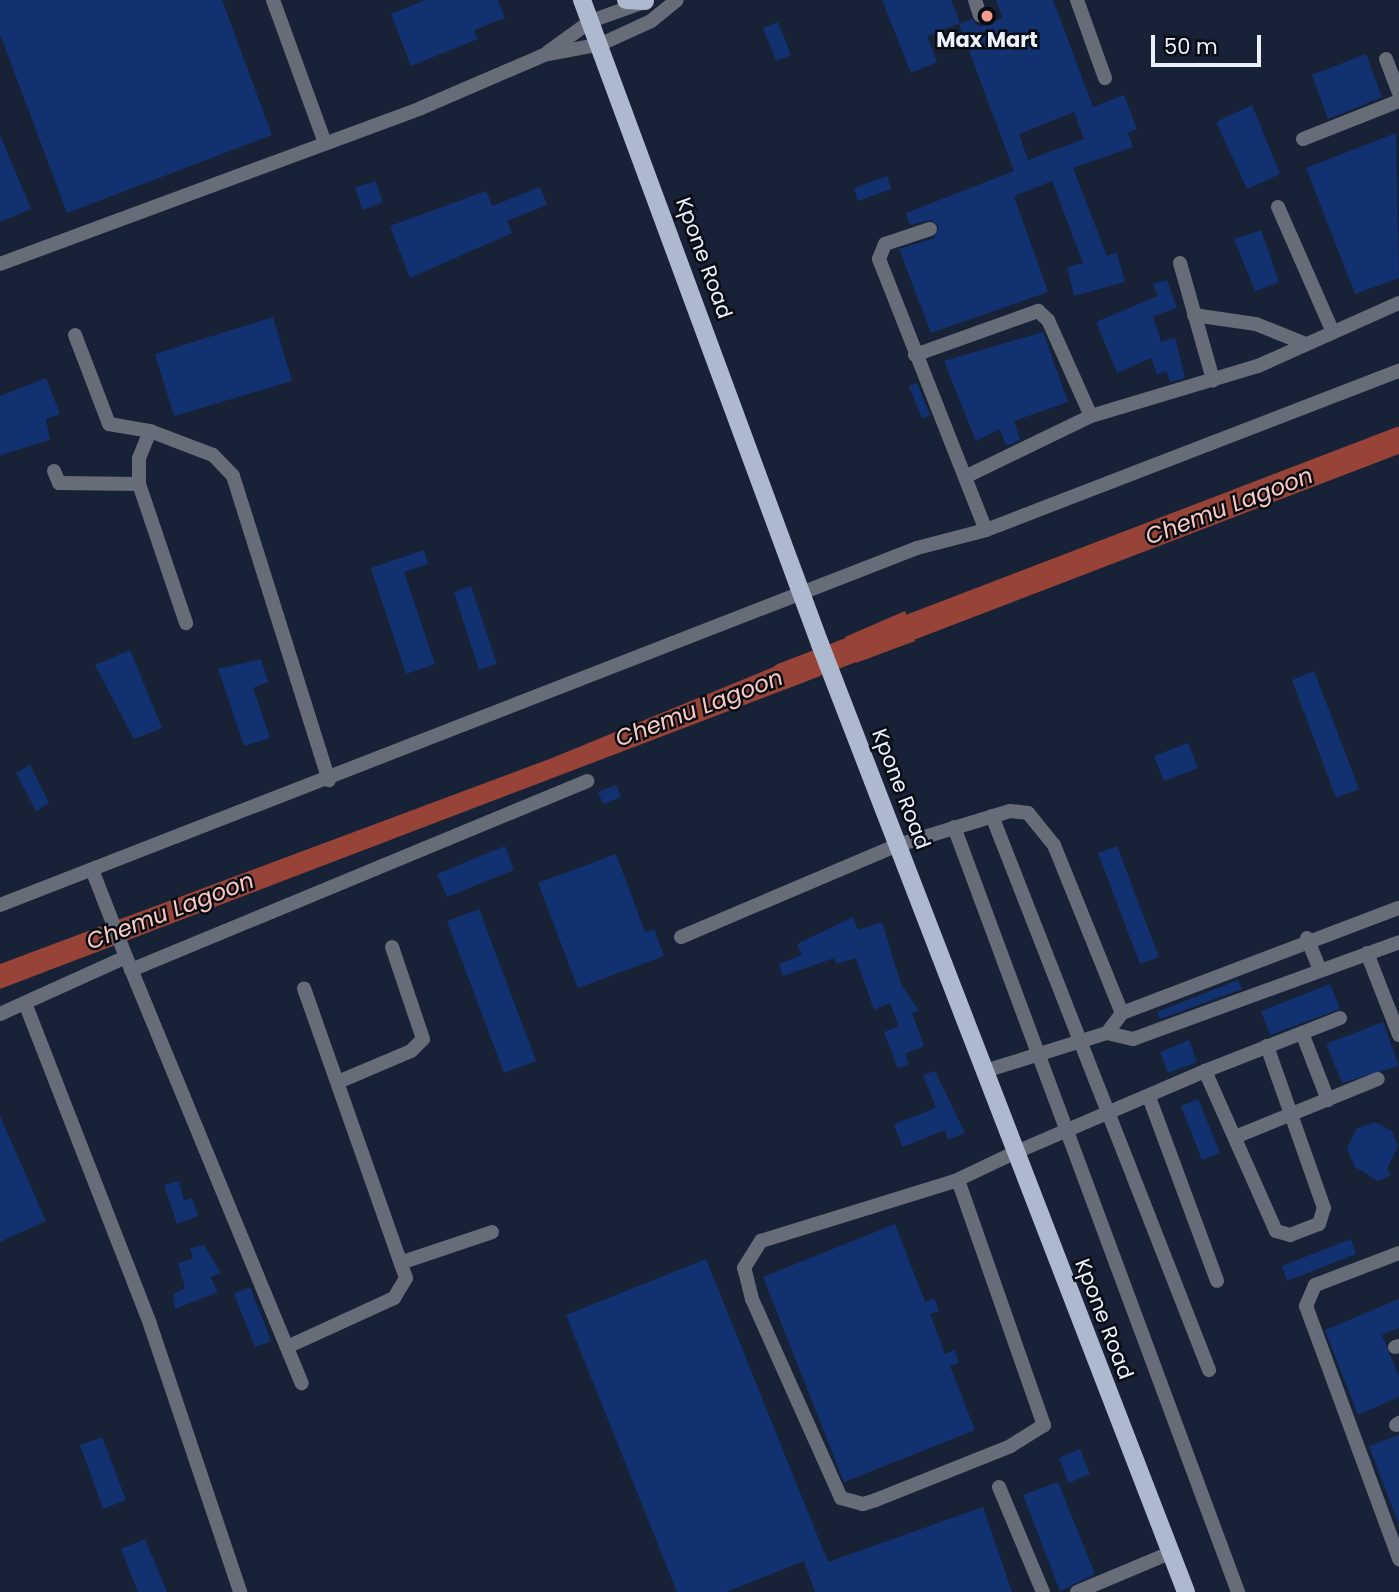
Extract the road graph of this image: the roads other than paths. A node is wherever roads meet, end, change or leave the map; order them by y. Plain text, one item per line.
1 (273, 0) edge
2 (582, 0) edge
3 (626, 0) edge
4 (677, 0) edge
5 (975, 0) edge
6 (1077, 0) edge
7 (647, 1) edge
8 (980, 15) dead end
9 (591, 21) junction
10 (601, 44) junction
11 (544, 55) junction
12 (1387, 60) dead end
13 (1105, 78) dead end
14 (1399, 93) edge
15 (1399, 102) edge
16 (1303, 139) dead end
17 (325, 144) junction
18 (1278, 207) dead end
19 (930, 229) dead end
20 (1180, 263) dead end
21 (0, 264) edge
22 (1399, 303) edge
23 (1194, 315) junction
24 (1333, 332) junction
25 (75, 335) dead end
26 (1303, 343) junction
27 (915, 355) junction
28 (1399, 371) edge
29 (1213, 380) junction
30 (1091, 416) junction
31 (150, 431) junction
32 (54, 471) dead end
33 (965, 477) junction
34 (139, 485) junction
35 (986, 530) junction
36 (803, 594) junction
37 (186, 623) dead end
38 (329, 780) junction
39 (587, 780) dead end
40 (992, 816) junction
41 (954, 827) junction
42 (898, 845) junction
43 (93, 872) junction
44 (0, 905) edge
45 (1399, 908) edge
46 (681, 937) dead end
47 (1307, 938) junction
48 (1399, 942) edge
49 (392, 947) dead end
50 (1367, 953) junction
51 (129, 964) junction
52 (1320, 970) junction
53 (304, 988) dead end
54 (25, 1003) junction
55 (1122, 1013) junction
56 (0, 1014) edge
57 (1340, 1018) dead end
58 (1107, 1033) junction
59 (1302, 1033) junction
60 (1399, 1035) edge
61 (1080, 1041) junction
62 (1267, 1046) junction
63 (1040, 1054) junction
64 (985, 1071) junction
65 (1205, 1071) junction
66 (1378, 1079) dead end
67 (338, 1082) junction
68 (1149, 1097) junction
69 (1328, 1100) junction
70 (1292, 1114) junction
71 (1108, 1116) junction
72 (1067, 1135) junction
73 (1234, 1137) junction
74 (1016, 1152) junction
75 (958, 1180) junction
76 (492, 1232) dead end
77 (1399, 1253) edge
78 (403, 1262) junction
79 (1217, 1280) dead end
80 (287, 1347) junction
81 (1209, 1370) dead end
82 (302, 1384) dead end
83 (999, 1487) dead end
84 (1170, 1553) junction
85 (1399, 1559) edge
86 (240, 1592) edge
87 (1043, 1592) edge
88 (1077, 1592) edge
89 (1185, 1592) edge
90 (1238, 1592) edge

1 - 17 street
2 - 9 main road, Kpone Road
3 - 7 main road
4 - 10 street
5 - 8 street
6 - 13 street
7 - 9 street
9 - 10 main road, Kpone Road
9 - 11 street
10 - 11 street
10 - 36 main road, Kpone Road
11 - 17 street
12 - 14 street
15 - 16 street
17 - 21 street
18 - 24 street
19 - 27 street
20 - 23 street
22 - 24 street
23 - 26 street
23 - 29 street
24 - 26 street
25 - 31 street
26 - 29 street
27 - 30 street
27 - 33 street
28 - 35 street
29 - 30 street
30 - 33 street
31 - 34 street
31 - 38 street
32 - 34 street
33 - 35 street
34 - 37 street
35 - 36 street
36 - 38 street
36 - 42 main road, Kpone Road
38 - 43 street
39 - 51 street
40 - 41 street
40 - 55 street
40 - 61 street
41 - 42 street
41 - 63 street
42 - 46 street
42 - 64 main road, Kpone Road
43 - 44 street
43 - 51 street
45 - 47 street
47 - 52 street
47 - 55 street
48 - 50 street
49 - 67 street
50 - 52 street
50 - 60 street
51 - 54 street
51 - 80 street
52 - 58 street
53 - 67 street
54 - 56 street
54 - 86 street
55 - 58 street
57 - 59 street
58 - 61 street
59 - 62 street
59 - 69 street
61 - 63 street
61 - 71 street
62 - 65 street
62 - 70 street
63 - 64 street
63 - 72 street
64 - 74 main road, Kpone Road
65 - 68 street
65 - 73 street
66 - 69 street
67 - 78 street
68 - 71 street
68 - 79 street
69 - 70 street
70 - 73 street
70 - 73 street
71 - 72 street
71 - 81 street
72 - 74 street
72 - 90 street
74 - 75 street
74 - 84 main road, Kpone Road
75 - 75 street
76 - 78 street
77 - 85 street
78 - 80 street
80 - 82 street
83 - 87 street
84 - 88 street
84 - 89 main road, Kpone Road

